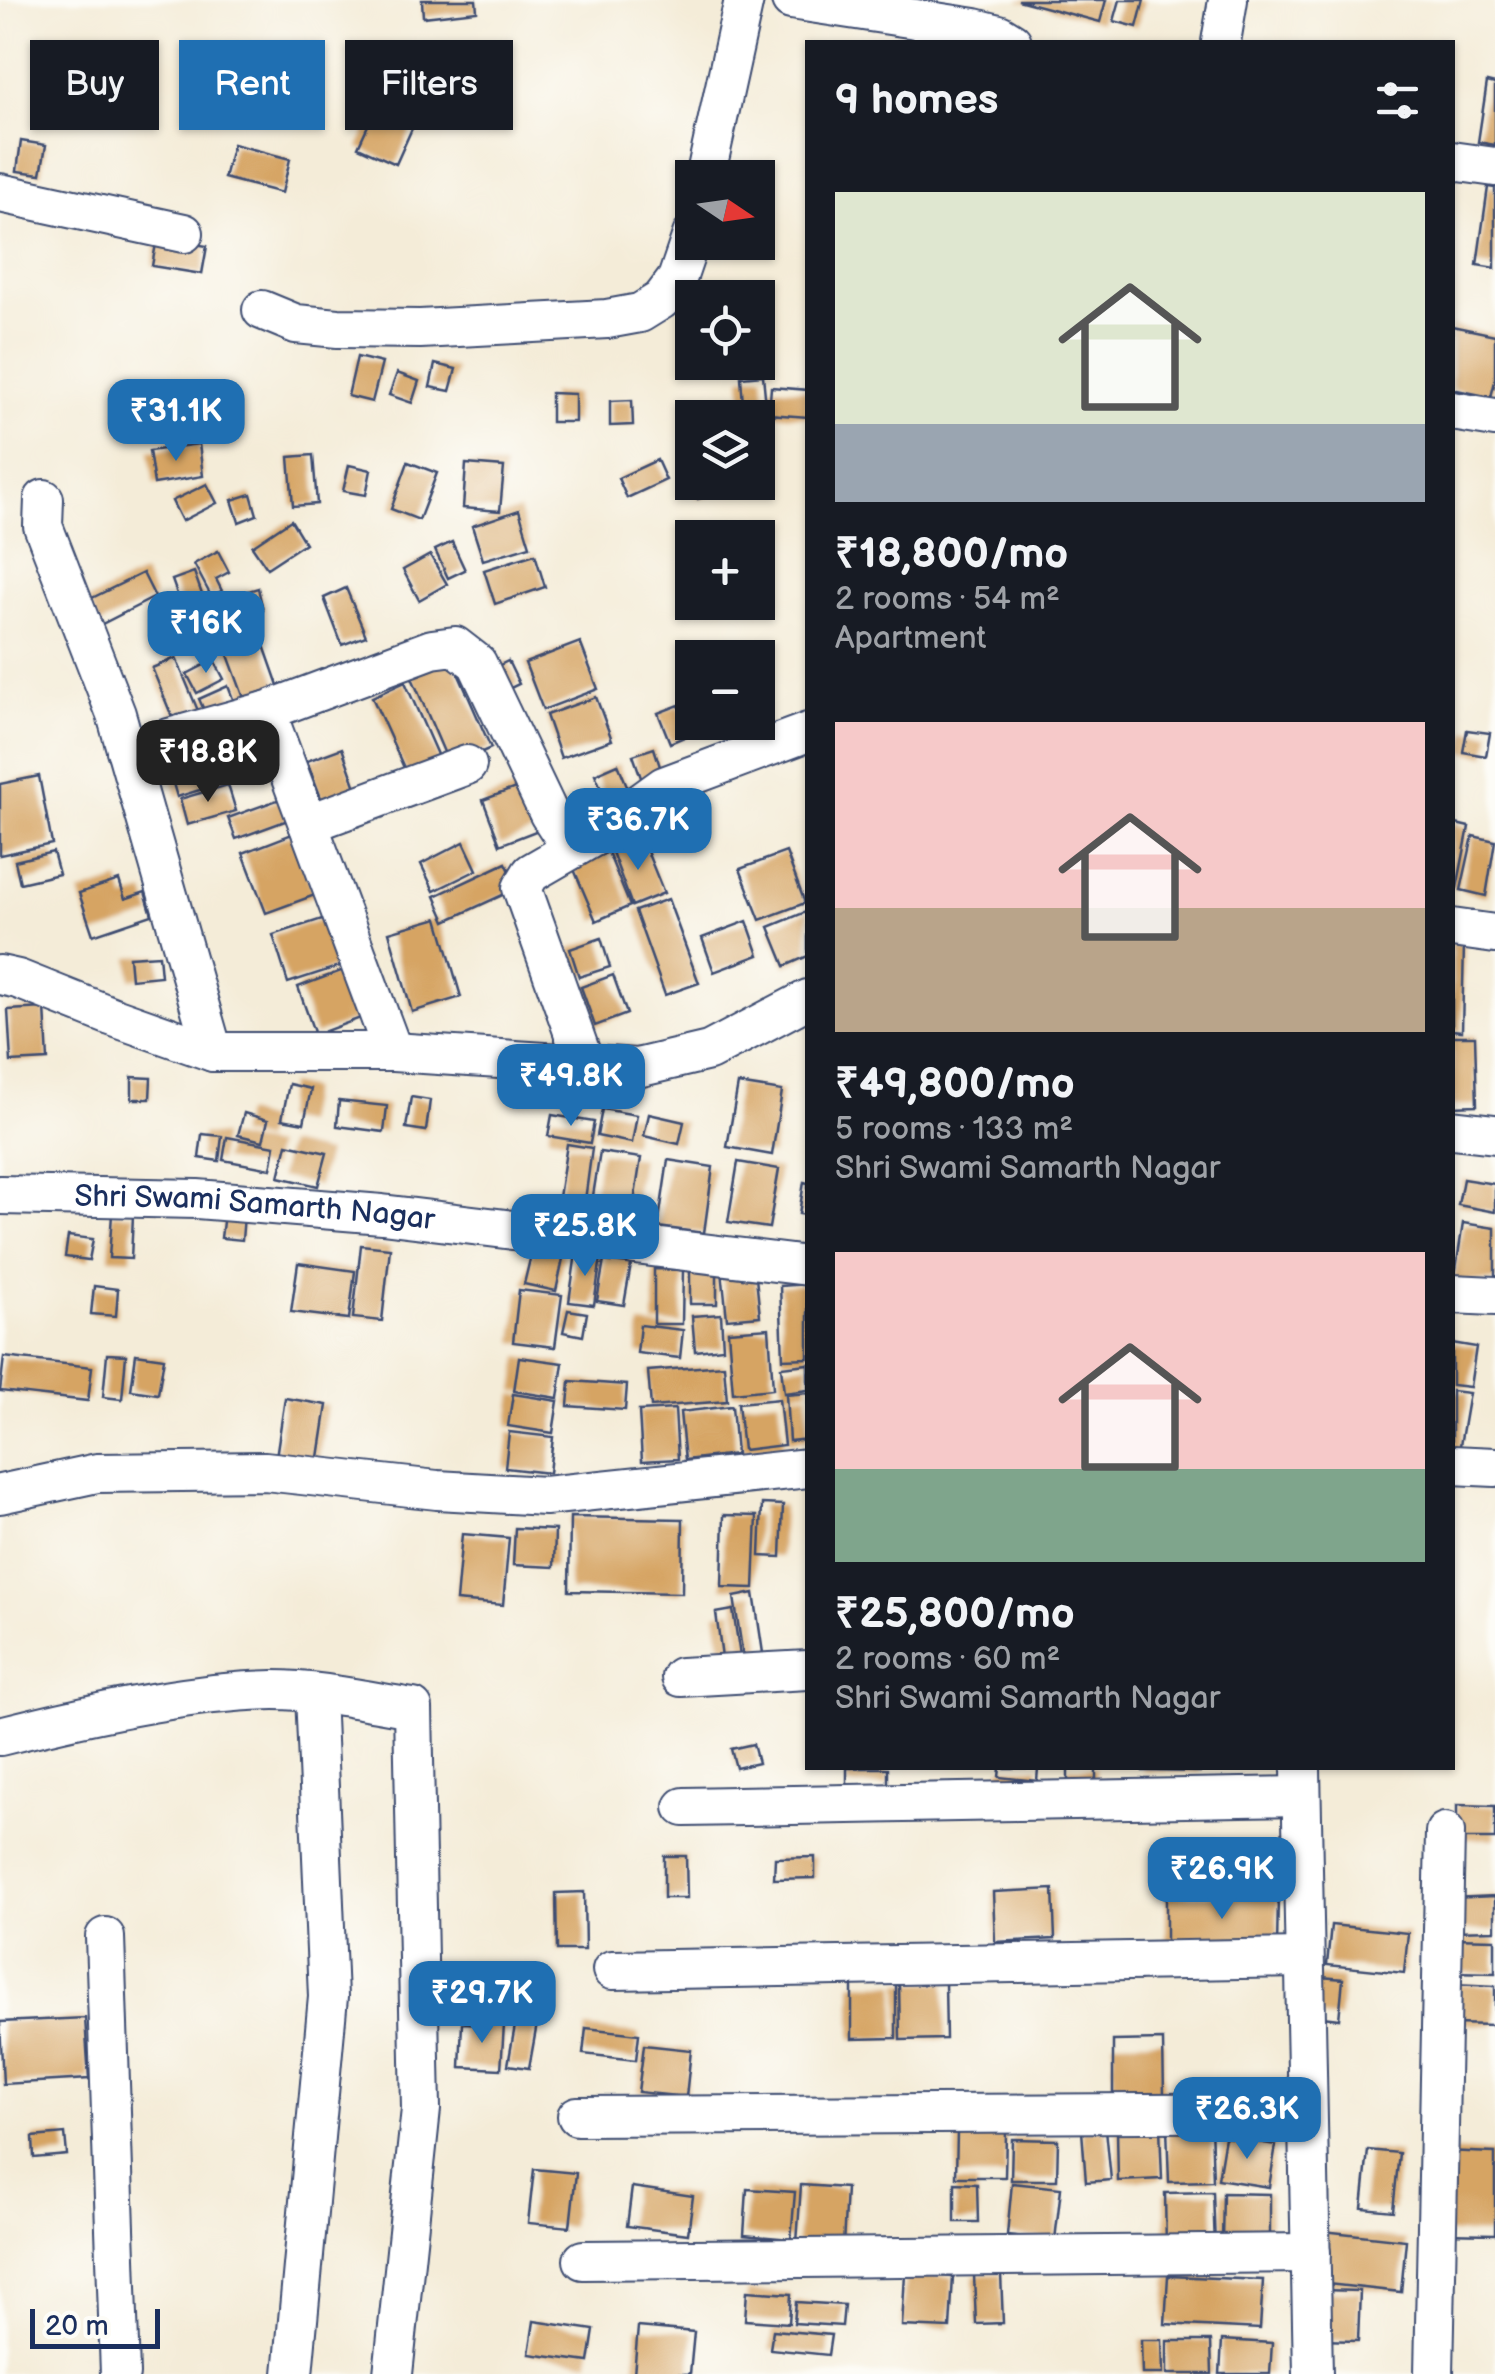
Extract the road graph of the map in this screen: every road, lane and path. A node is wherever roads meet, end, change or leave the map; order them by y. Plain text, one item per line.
1 (744, 0) edge
2 (792, 0) edge
3 (1228, 0) edge
4 (1009, 40) edge
5 (1221, 40) edge
6 (709, 160) edge
7 (1455, 160) edge
8 (1495, 167) edge
9 (0, 193) edge
10 (184, 232) dead end
11 (683, 260) edge
12 (262, 310) dead end
13 (1455, 411) edge
14 (1495, 418) edge
15 (44, 499) dead end
16 (266, 710) junction
17 (805, 733) edge
18 (126, 750) junction
19 (468, 766) dead end
20 (308, 824) junction
21 (595, 836) junction
22 (1455, 928) edge
23 (1495, 934) edge
24 (0, 975) edge
25 (805, 1001) edge
26 (213, 1052) junction
27 (393, 1052) junction
28 (585, 1065) junction
29 (1455, 1129) edge
30 (1495, 1134) edge
31 (0, 1196) edge
32 (805, 1266) edge
33 (1455, 1294) edge
34 (1495, 1296) edge
35 (1455, 1465) edge
36 (1495, 1467) edge
37 (805, 1468) edge
38 (0, 1494) edge
39 (805, 1670) edge
40 (681, 1676) dead end
41 (315, 1694) junction
42 (0, 1736) edge
43 (1300, 1782) edge
44 (684, 1807) dead end
45 (1445, 1832) dead end
46 (106, 1937) dead end
47 (1303, 1958) junction
48 (612, 1970) dead end
49 (1307, 2112) junction
50 (577, 2116) dead end
51 (1311, 2253) junction
52 (583, 2260) dead end
53 (120, 2374) edge
54 (293, 2374) edge
55 (393, 2374) edge
56 (1313, 2374) edge
57 (1434, 2374) edge

1 - 6 street
2 - 4 street
3 - 5 street
7 - 8 street
9 - 10 street
11 - 12 street
13 - 14 street
15 - 18 street
16 - 18 street
16 - 20 street
16 - 21 street
17 - 21 street
18 - 26 street
19 - 20 street
20 - 27 street
21 - 28 street
22 - 23 street
24 - 26 street
25 - 28 street
26 - 27 street
27 - 28 street
29 - 30 street
31 - 32 street, Shri Swami Samarth Nagar
33 - 34 street
35 - 36 street
37 - 38 street
39 - 40 street
41 - 42 street
41 - 54 street
41 - 55 street
43 - 44 street
43 - 47 street
45 - 57 street
46 - 53 street
47 - 48 street
47 - 49 street
49 - 50 street
49 - 51 street
51 - 52 street
51 - 56 street

